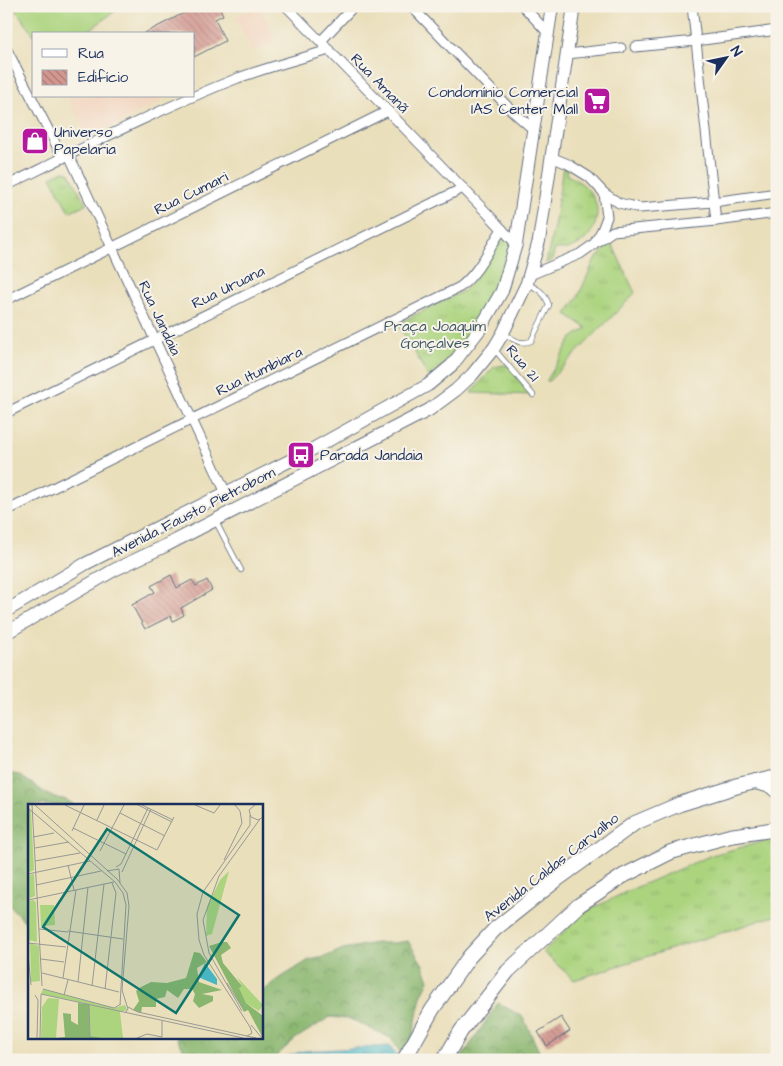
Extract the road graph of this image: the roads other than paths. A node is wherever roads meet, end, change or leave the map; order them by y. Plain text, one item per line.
1 (286, 6) edge
2 (354, 6) edge
3 (411, 6) edge
4 (522, 6) edge
5 (552, 6) edge
6 (574, 6) edge
7 (692, 6) edge
8 (777, 30) edge
9 (548, 34) junction
10 (321, 41) junction
11 (696, 41) junction
12 (635, 47) dead end
13 (6, 48) edge
14 (621, 48) dead end
15 (329, 50) junction
16 (567, 54) junction
17 (32, 95) edge
18 (195, 96) edge
19 (34, 98) edge
20 (190, 98) edge
21 (388, 111) junction
22 (534, 130) junction
23 (66, 156) junction
24 (551, 158) junction
25 (6, 186) edge
26 (463, 188) junction
27 (604, 193) junction
28 (777, 194) edge
29 (714, 202) junction
30 (777, 213) edge
31 (716, 221) junction
32 (502, 229) junction
33 (516, 244) junction
34 (594, 244) junction
35 (112, 247) junction
36 (528, 279) junction
37 (6, 300) edge
38 (503, 333) junction
39 (154, 339) junction
40 (494, 348) junction
41 (533, 395) dead end
42 (6, 413) edge
43 (191, 419) junction
44 (226, 493) junction
45 (6, 511) edge
46 (215, 520) junction
47 (241, 570) dead end
48 (6, 611) edge
49 (6, 633) edge
50 (777, 777) edge
51 (754, 782) junction
52 (777, 791) edge
53 (774, 828) edge
54 (404, 1060) edge
55 (444, 1060) edge

1 - 10 street, Rua Amanã
2 - 10 street
3 - 22 street
4 - 9 street
5 - 9 main road, Avenida Fausto Pietrobom
6 - 16 main road, Avenida Fausto Pietrobom
7 - 11 street
8 - 11 street
9 - 22 main road, Avenida Fausto Pietrobom
10 - 15 street, Rua Amanã
11 - 12 street
11 - 29 street
13 - 17 street, Rua Jandaia
14 - 16 street
15 - 18 street
15 - 21 street, Rua Amanã
16 - 24 main road, Avenida Fausto Pietrobom
19 - 23 street, Rua Jandaia
20 - 23 street
21 - 26 street, Rua Amanã
21 - 35 street, Rua Cumari
22 - 33 main road, Avenida Fausto Pietrobom
23 - 25 street
23 - 35 street, Rua Jandaia
24 - 27 street
24 - 36 main road, Avenida Fausto Pietrobom
26 - 32 street, Rua Amanã
26 - 39 street, Rua Uruana
27 - 29 street
27 - 34 street
28 - 29 street
29 - 31 street
30 - 31 street
31 - 34 street
32 - 33 street, Rua Amanã
32 - 43 street, Rua Itumbiara
33 - 44 main road, Avenida Fausto Pietrobom
34 - 36 street
35 - 37 street, Rua Cumari
35 - 39 street, Rua Jandaia
36 - 38 main road, Avenida Fausto Pietrobom
36 - 38 lane
38 - 40 main road, Avenida Fausto Pietrobom
39 - 42 street, Rua Uruana
39 - 43 street, Rua Jandaia
40 - 41 lane, Rua 21
40 - 46 main road, Avenida Fausto Pietrobom
43 - 44 street, Rua Jandaia
43 - 45 street, Rua Itumbiara
44 - 48 main road, Avenida Fausto Pietrobom
46 - 47 lane
46 - 49 main road, Avenida Fausto Pietrobom
50 - 51 main road, Avenida Caldas Carvalho
51 - 52 main road
51 - 54 main road, Avenida Caldas Carvalho
53 - 55 main road

